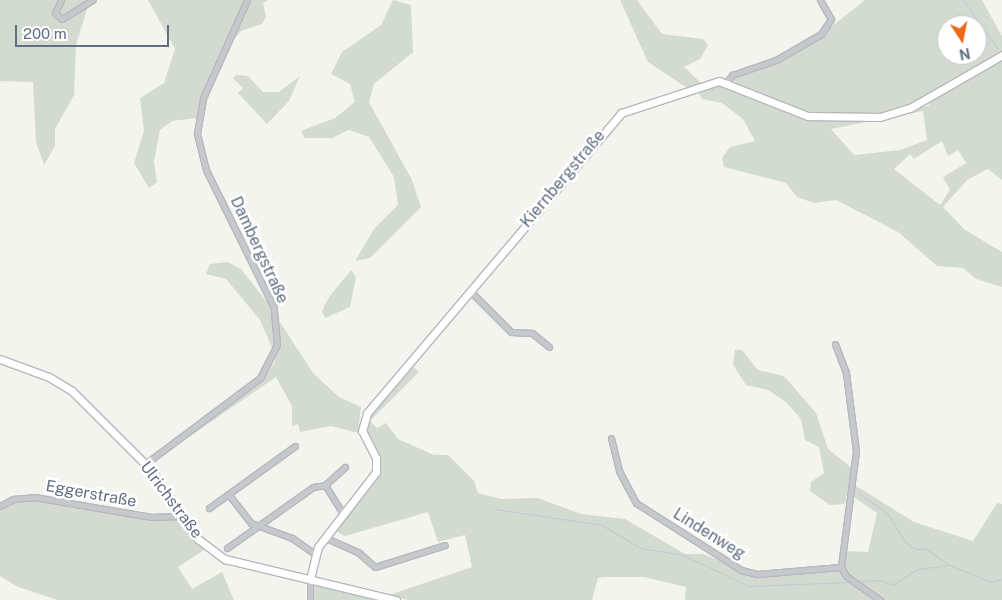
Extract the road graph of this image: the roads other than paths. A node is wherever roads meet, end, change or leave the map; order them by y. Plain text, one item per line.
1 (61, 0) edge
2 (92, 0) edge
3 (247, 0) edge
4 (820, 0) edge
5 (1002, 55) edge
6 (727, 82) junction
7 (470, 291) junction
8 (835, 344) dead end
9 (549, 347) dead end
10 (0, 359) edge
11 (611, 438) dead end
12 (295, 446) dead end
13 (145, 464) junction
14 (345, 467) dead end
15 (325, 485) junction
16 (228, 495) junction
17 (0, 506) edge
18 (209, 508) dead end
19 (180, 516) junction
20 (344, 516) junction
21 (256, 526) junction
22 (326, 538) junction
23 (445, 545) dead end
24 (227, 548) dead end
25 (315, 554) junction
26 (842, 567) junction
27 (310, 579) junction
28 (310, 600) edge
29 (396, 600) edge
30 (880, 600) edge

1 - 2 street
3 - 13 street, Dambergstraße
4 - 6 street
5 - 6 street, Kiernbergstraße
6 - 7 street, Kiernbergstraße
7 - 9 street
7 - 20 street, Kiernbergstraße
8 - 26 street
10 - 13 street, Ulrichstraße
11 - 26 street, Lindenweg
12 - 16 street
13 - 19 street, Ulrichstraße
14 - 15 street
15 - 20 street
15 - 21 street
16 - 18 street
16 - 21 street
17 - 19 street, Eggerstraße
19 - 27 street, Ulrichstraße
20 - 22 street, Kiernbergstraße
21 - 24 street
21 - 25 street
22 - 23 street
22 - 25 street, Kiernbergstraße
25 - 27 street, Kiernbergstraße
26 - 30 street
27 - 28 street
27 - 29 street, Ulrichstraße

